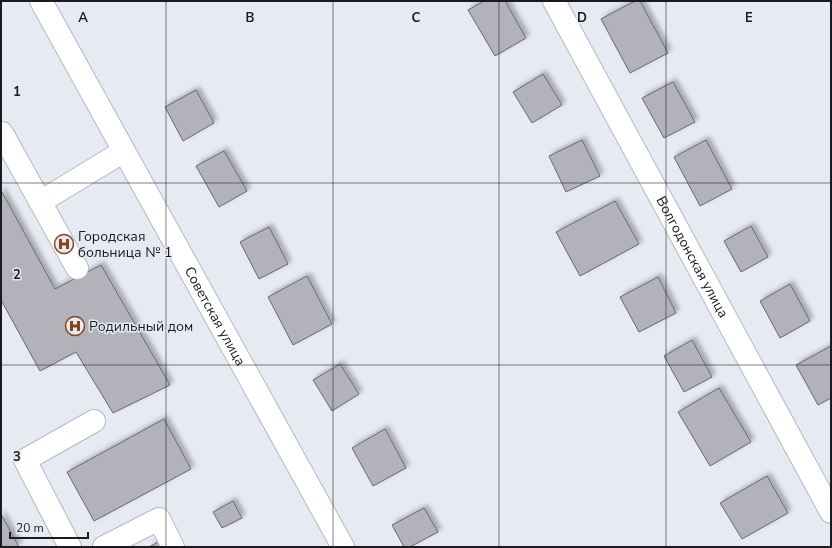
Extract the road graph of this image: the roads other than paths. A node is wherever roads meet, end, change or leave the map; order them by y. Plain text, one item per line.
1 (41, 1) edge
2 (554, 1) edge
3 (2, 133) dead end
4 (124, 151) junction
5 (40, 202) junction
6 (77, 268) dead end
7 (94, 421) dead end
8 (831, 512) edge
9 (70, 547) edge
10 (104, 547) edge
11 (174, 547) edge
12 (343, 547) edge

1 - 4 street, Советская улица
2 - 8 street, Волгодонская улица
3 - 5 street
4 - 5 street
4 - 12 street, Советская улица
5 - 6 street
7 - 9 street
10 - 11 street

